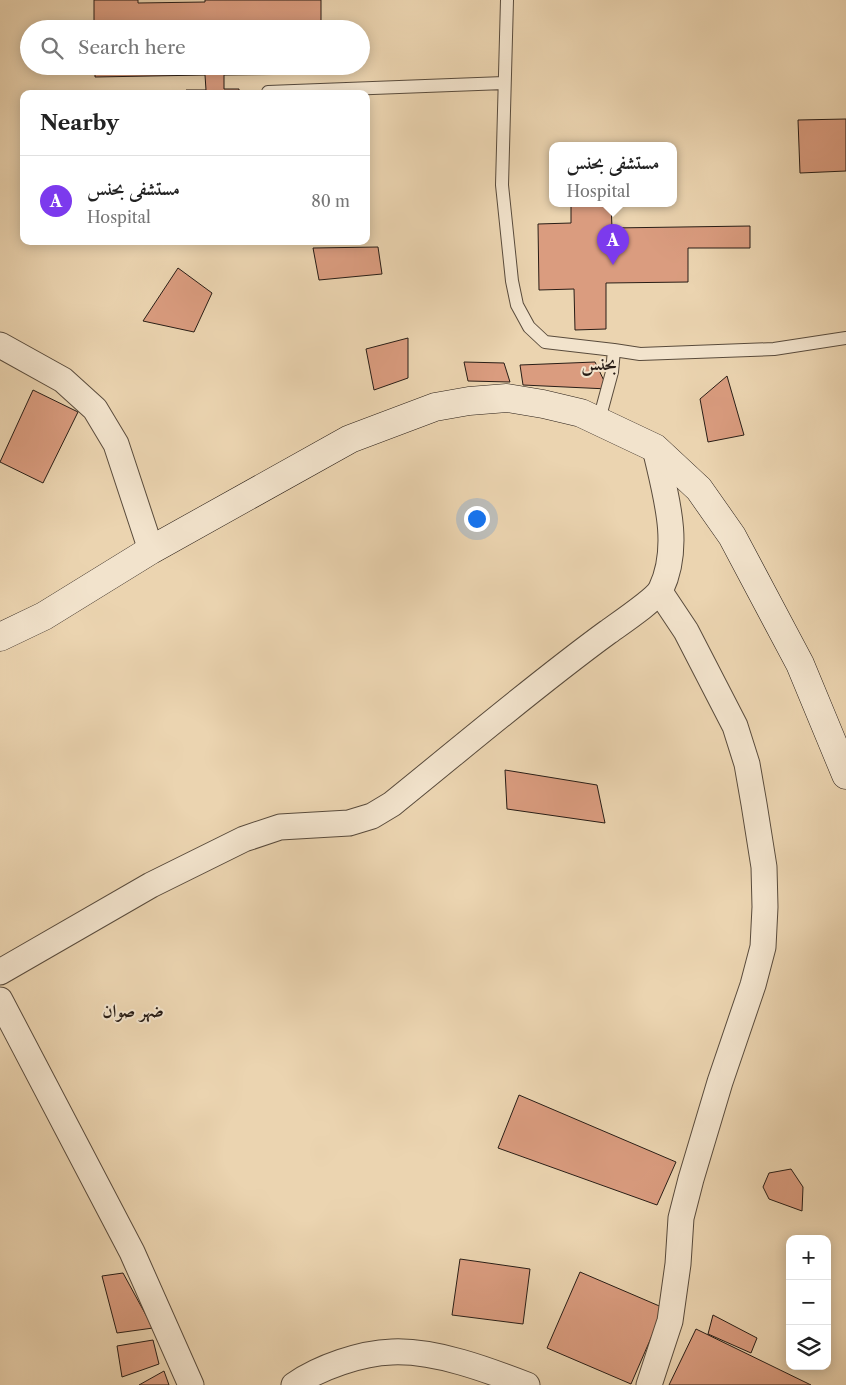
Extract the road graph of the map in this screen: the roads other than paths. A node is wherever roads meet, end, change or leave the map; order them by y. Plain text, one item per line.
1 (507, 0) edge
2 (504, 83) junction
3 (320, 90) edge
4 (846, 338) edge
5 (0, 345) edge
6 (614, 350) junction
7 (600, 420) junction
8 (655, 448) junction
9 (151, 550) junction
10 (660, 592) junction
11 (0, 637) edge
12 (846, 775) edge
13 (0, 972) edge
14 (0, 1000) edge
15 (190, 1385) edge
16 (294, 1385) edge
17 (527, 1385) edge
18 (649, 1385) edge

1 - 2 lane
2 - 3 lane
2 - 6 lane
4 - 6 lane
5 - 9 street
6 - 7 lane
7 - 8 main road
7 - 9 main road
8 - 10 street
8 - 12 main road
9 - 11 main road
10 - 13 street
10 - 18 street
14 - 15 street
16 - 17 street

